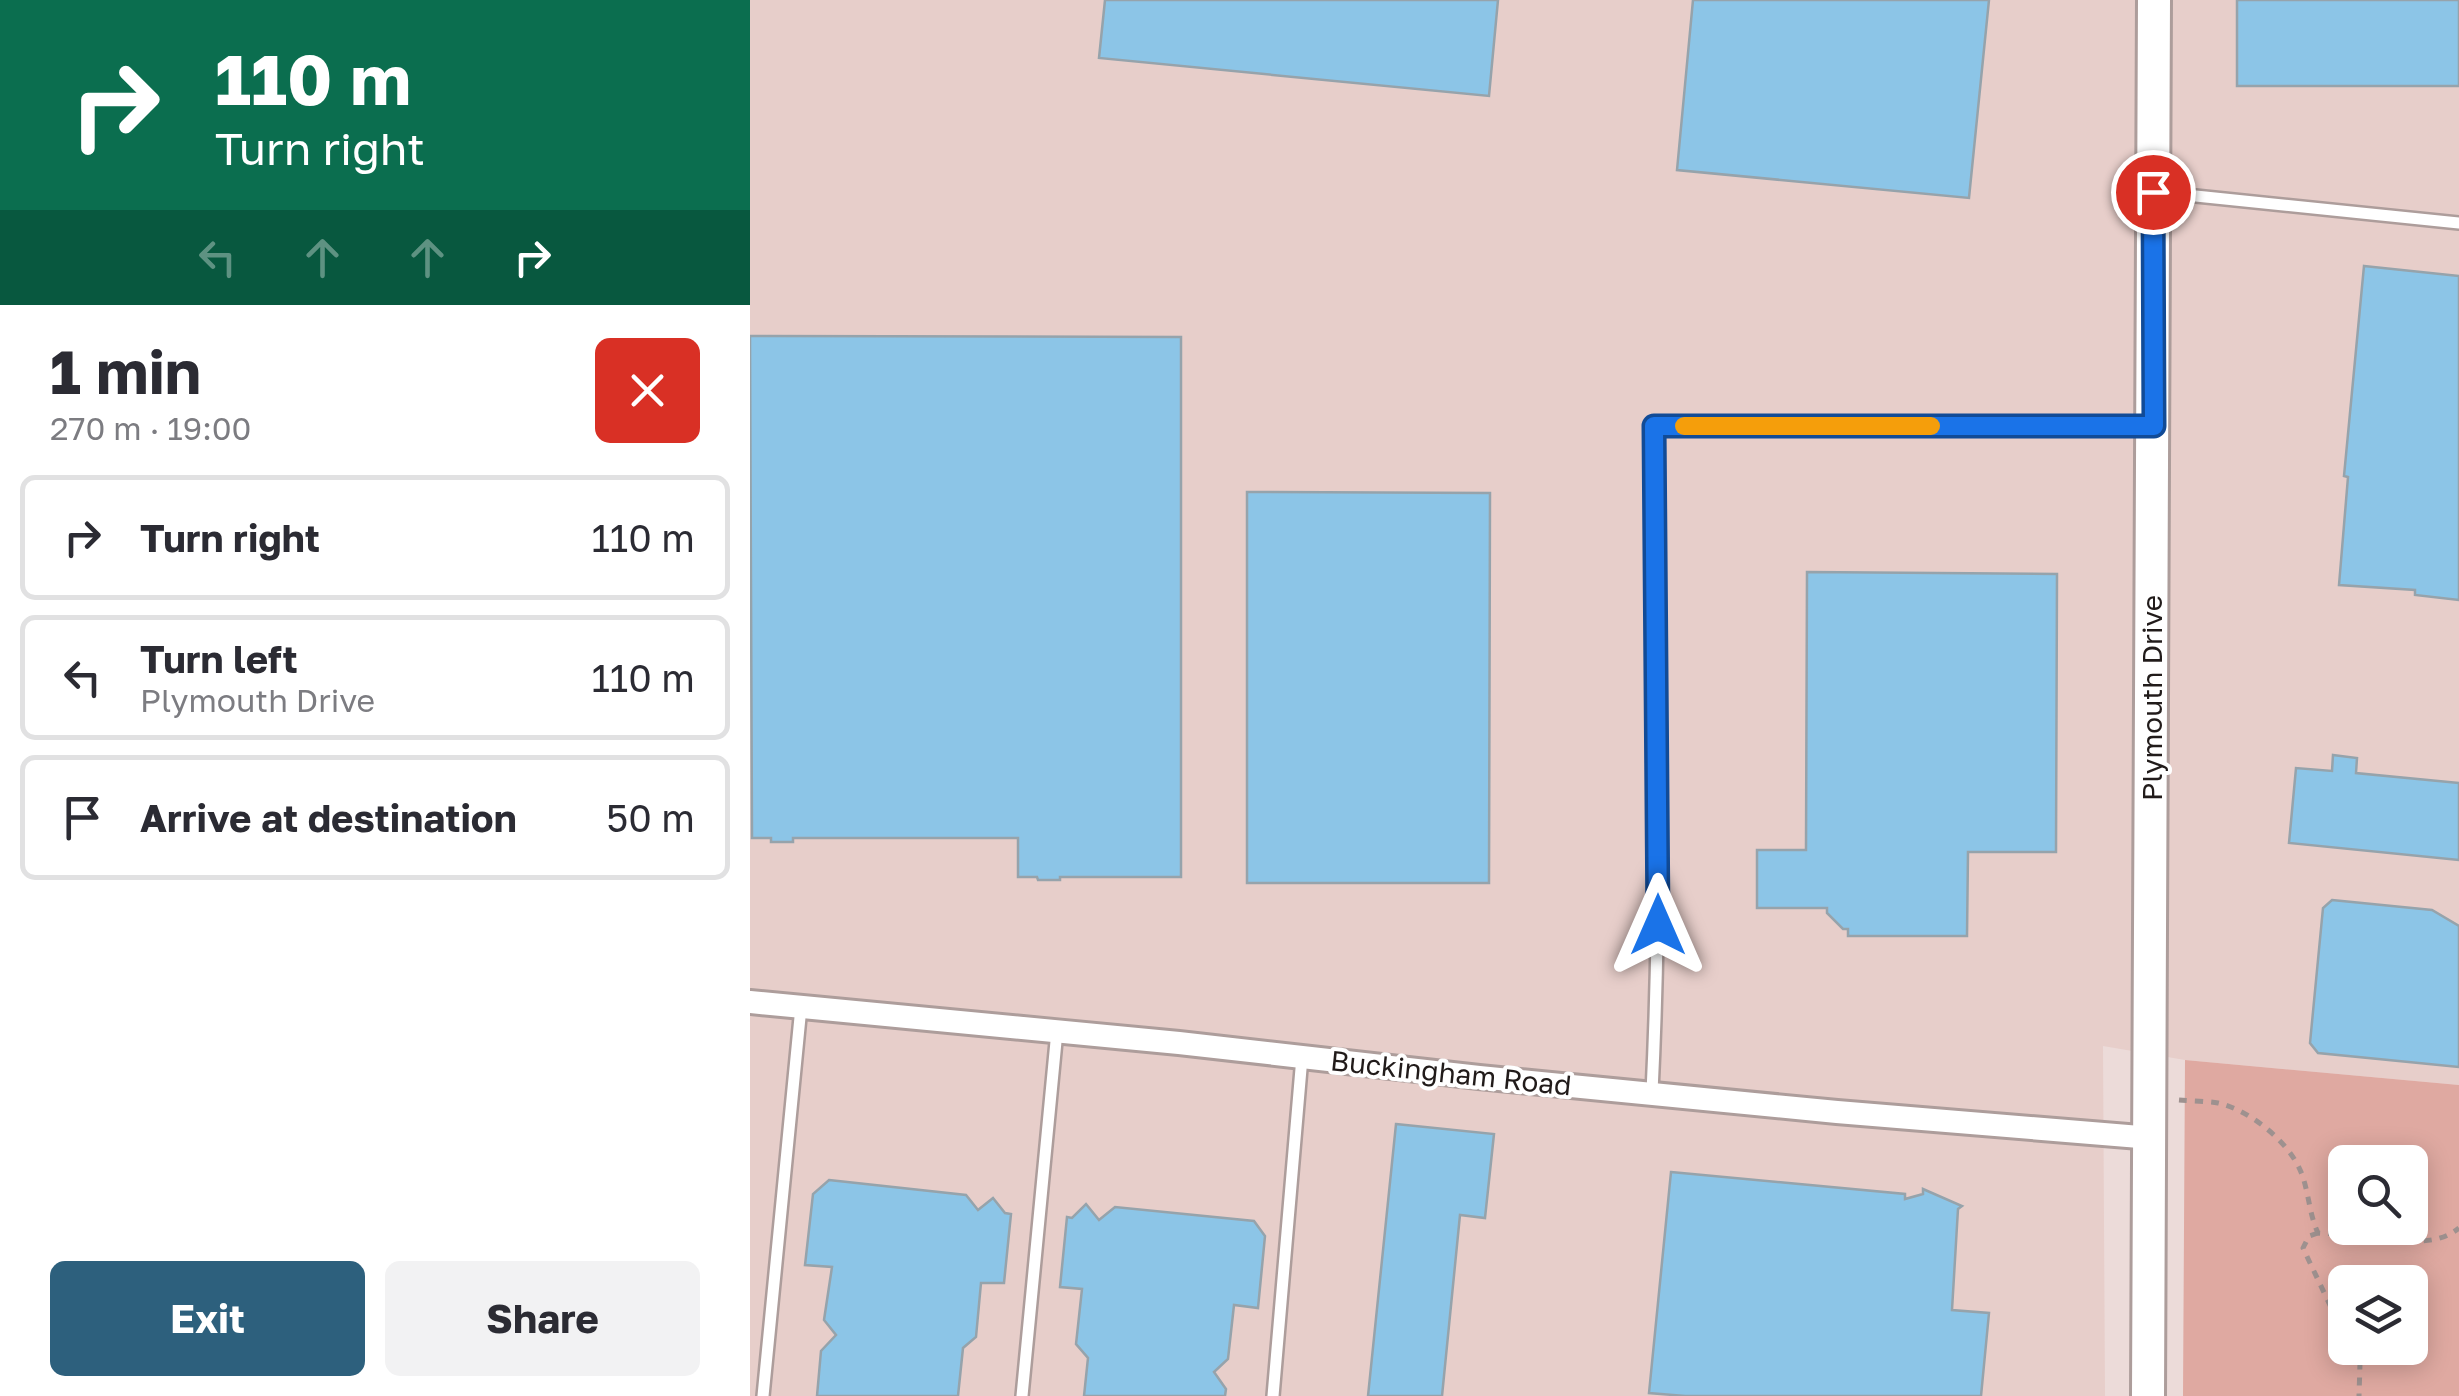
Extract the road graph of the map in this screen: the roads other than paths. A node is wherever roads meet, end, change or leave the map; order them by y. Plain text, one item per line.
1 (2154, 0) edge
2 (2153, 192) junction
3 (2459, 223) edge
4 (2154, 426) junction
5 (750, 1002) edge
6 (801, 1007) junction
7 (1057, 1031) junction
8 (1302, 1058) junction
9 (1652, 1092) junction
10 (2152, 1138) junction
11 (763, 1396) edge
12 (1022, 1396) edge
13 (1272, 1396) edge
14 (2148, 1396) edge

1 - 2 street, Plymouth Drive
2 - 3 lane
2 - 4 street, Plymouth Drive
4 - 9 lane
4 - 10 street, Plymouth Drive
5 - 6 street, Buckingham Road
6 - 7 street, Buckingham Road
6 - 11 lane
7 - 8 street, Buckingham Road
7 - 12 lane
8 - 9 street, Buckingham Road
8 - 13 lane
9 - 10 street, Buckingham Road
10 - 14 street, Plymouth Drive

